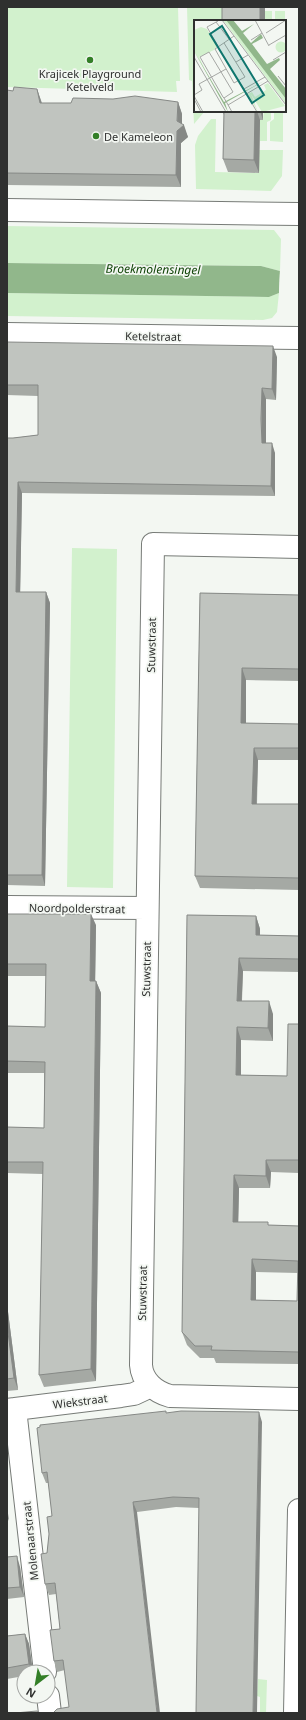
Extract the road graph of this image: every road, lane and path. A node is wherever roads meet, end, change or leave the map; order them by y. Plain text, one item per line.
1 (7, 210) edge
2 (299, 214) edge
3 (7, 334) edge
4 (299, 338) edge
5 (299, 547) edge
6 (7, 907) edge
7 (147, 908) junction
8 (152, 1386) junction
9 (299, 1399) edge
10 (11, 1410) edge
11 (299, 1510) edge
12 (44, 1664) edge
13 (295, 1713) edge

1 - 2 street
3 - 4 street, Ketelstraat
5 - 7 street, Stuwstraat
6 - 7 street, Noordpolderstraat
7 - 8 street, Stuwstraat
8 - 9 street
8 - 10 street, Wiekstraat
10 - 12 street, Molenaarstraat
11 - 13 street

